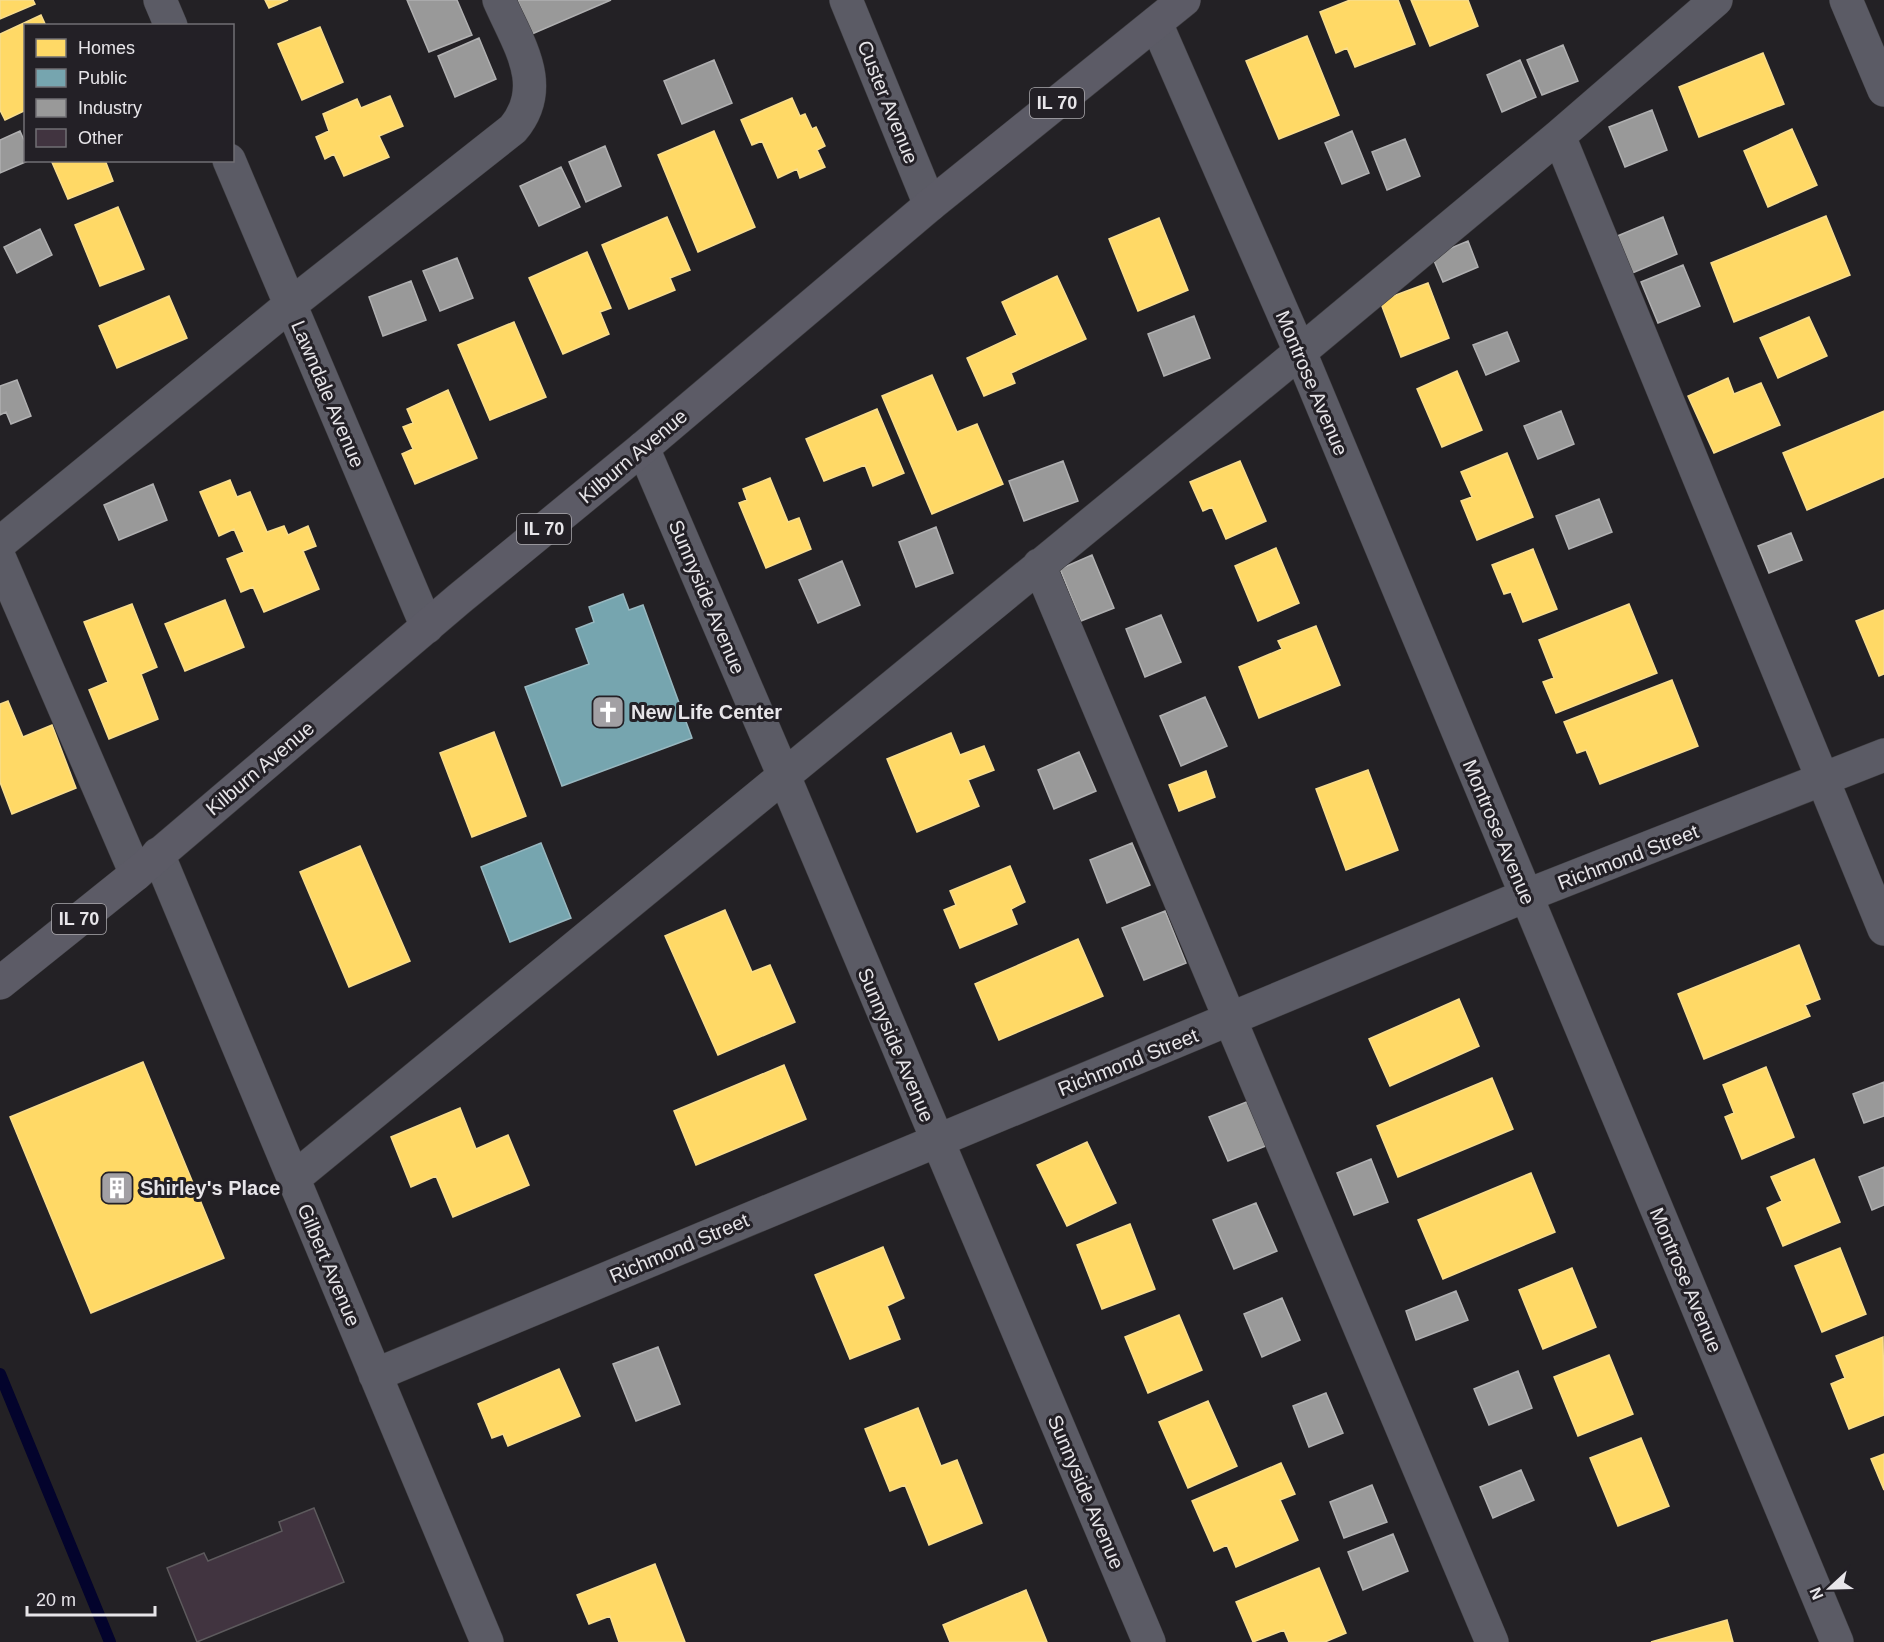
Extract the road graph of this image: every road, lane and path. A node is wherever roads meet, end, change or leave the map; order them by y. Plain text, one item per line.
1 (160, 0) edge
2 (499, 0) edge
3 (846, 0) edge
4 (1184, 0) edge
5 (1716, 0) edge
6 (1846, 0) edge
7 (1156, 23) junction
8 (170, 24) edge
9 (1884, 90) edge
10 (1559, 136) junction
11 (230, 162) edge
12 (930, 205) junction
13 (290, 305) junction
14 (1300, 352) junction
15 (643, 448) junction
16 (0, 543) edge
17 (0, 559) edge
18 (1039, 565) junction
19 (427, 627) junction
20 (1884, 755) edge
21 (784, 776) junction
22 (1823, 781) junction
23 (147, 864) junction
24 (1525, 896) junction
25 (1884, 929) edge
26 (0, 983) edge
27 (1232, 1020) junction
28 (937, 1141) junction
29 (293, 1179) junction
30 (375, 1375) junction
31 (487, 1642) edge
32 (1149, 1642) edge
33 (1492, 1642) edge
34 (1837, 1642) edge

1 - 8 street
2 - 13 street
3 - 12 street, Custer Avenue
4 - 7 main road, Kilburn Avenue / IL 70
5 - 10 street
6 - 9 street
7 - 12 main road, Kilburn Avenue / IL 70
7 - 14 street, Montrose Avenue
10 - 14 street
10 - 22 street
11 - 13 street, Lawndale Avenue
12 - 15 main road, Kilburn Avenue / IL 70
13 - 16 street
13 - 19 street, Lawndale Avenue
14 - 18 street
14 - 24 street, Montrose Avenue
15 - 19 main road, Kilburn Avenue / IL 70
15 - 21 street, Sunnyside Avenue
17 - 23 street, Gilbert Avenue
18 - 21 street
18 - 27 street
19 - 23 main road, Kilburn Avenue / IL 70
20 - 22 street, Richmond Street
21 - 28 street, Sunnyside Avenue
21 - 29 street
22 - 24 street, Richmond Street
22 - 25 street
23 - 26 main road, Kilburn Avenue / IL 70
23 - 29 street, Gilbert Avenue
24 - 27 street, Richmond Street
24 - 34 street, Montrose Avenue
27 - 28 street, Richmond Street
27 - 33 street
28 - 30 street, Richmond Street
28 - 32 street, Sunnyside Avenue
29 - 30 street, Gilbert Avenue
30 - 31 street, Gilbert Avenue

